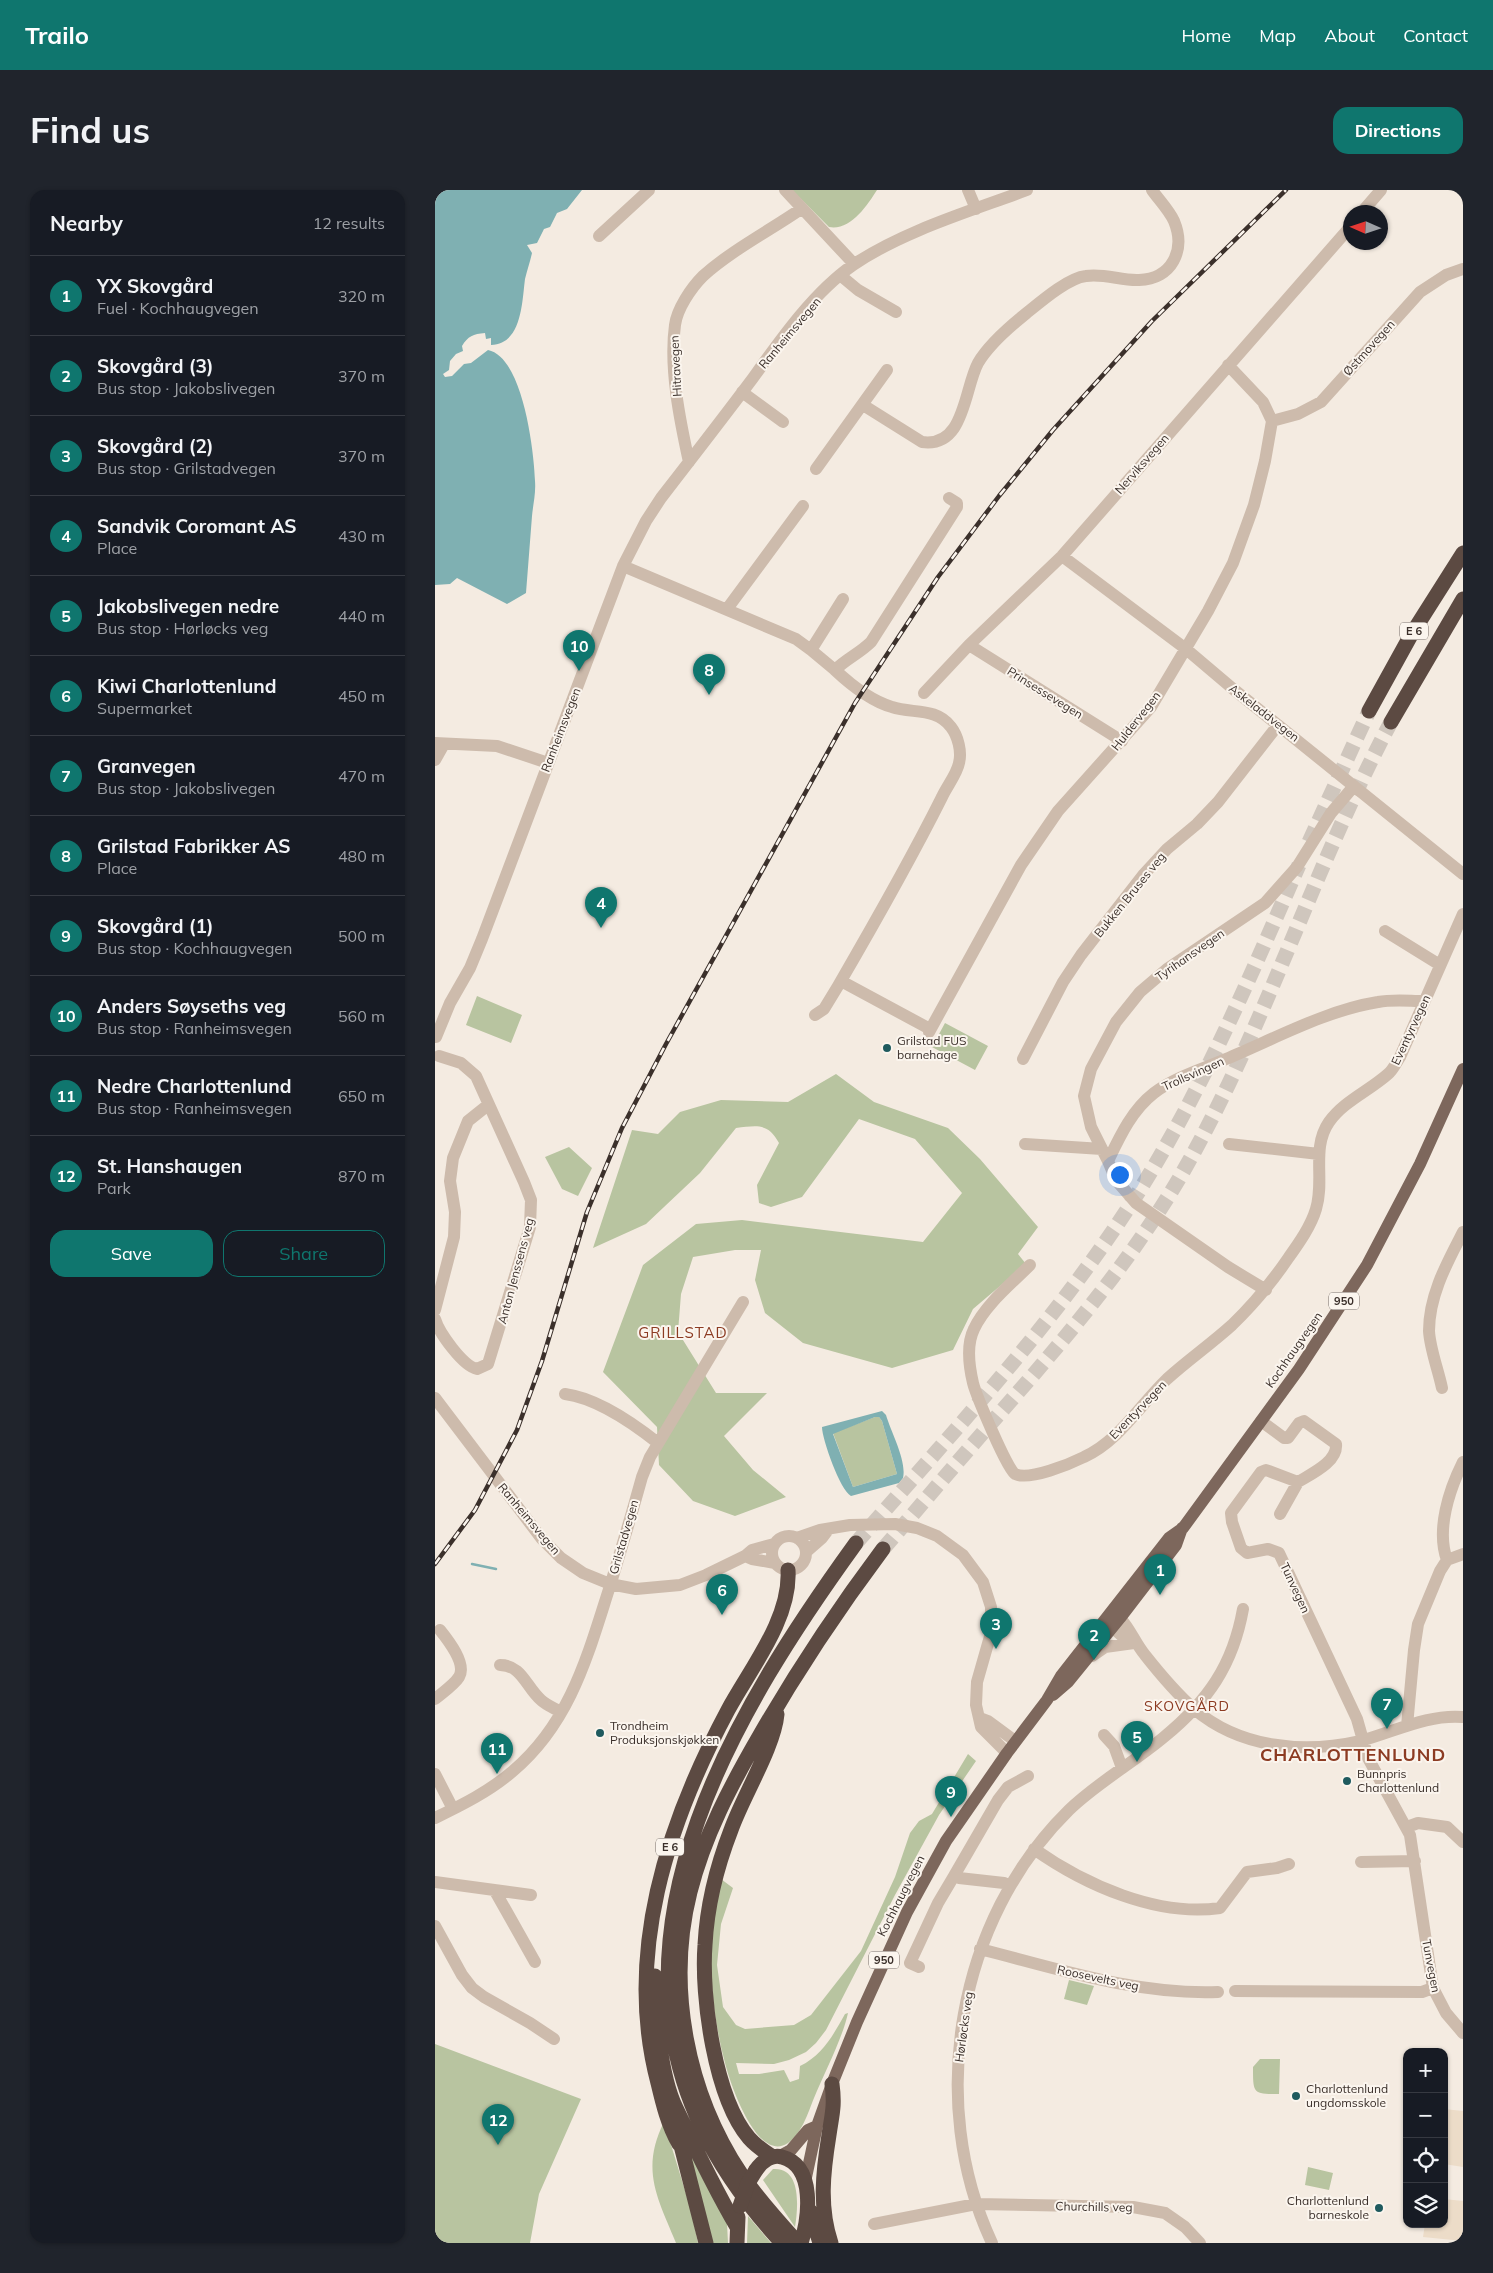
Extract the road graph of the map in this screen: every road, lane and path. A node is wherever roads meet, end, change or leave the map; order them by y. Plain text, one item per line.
1 (649, 190) edge
2 (785, 190) edge
3 (968, 190) edge
4 (1027, 190) edge
5 (1152, 190) edge
6 (1381, 190) edge
7 (1368, 205) edge
8 (801, 208) junction
9 (976, 209) junction
10 (1343, 235) edge
11 (599, 236) dead end
12 (854, 264) junction
13 (1463, 269) edge
14 (841, 275) junction
15 (896, 312) dead end
16 (1228, 365) junction
17 (887, 370) dead end
18 (742, 392) junction
19 (863, 405) junction
20 (1272, 421) junction
21 (783, 422) dead end
22 (689, 462) junction
23 (816, 469) dead end
24 (949, 498) dead end
25 (803, 506) dead end
26 (1463, 552) edge
27 (1063, 556) junction
28 (623, 566) junction
29 (843, 599) dead end
30 (1463, 599) edge
31 (727, 609) junction
32 (969, 645) junction
33 (1186, 649) junction
34 (811, 650) junction
35 (835, 670) junction
36 (925, 693) dead end
37 (1369, 711) tunnel mouth
38 (1391, 722) tunnel mouth
39 (1278, 725) junction
40 (1122, 741) junction
41 (439, 743) edge
42 (435, 760) edge
43 (548, 763) junction
44 (1353, 786) junction
45 (1463, 874) edge
46 (1463, 914) edge
47 (1385, 931) dead end
48 (1439, 965) junction
49 (841, 981) junction
50 (1424, 1001) junction
51 (450, 1003) junction
52 (815, 1015) dead end
53 (435, 1017) edge
54 (436, 1036) edge
55 (437, 1059) edge
56 (1023, 1059) dead end
57 (1463, 1069) edge
58 (489, 1105) junction
59 (1025, 1144) dead end
60 (1229, 1144) dead end
61 (1319, 1154) junction
62 (1105, 1155) junction
63 (1463, 1232) edge
64 (1030, 1265) dead end
65 (1266, 1290) junction
66 (743, 1302) dead end
67 (435, 1310) edge
68 (435, 1320) edge
69 (1442, 1388) dead end
70 (565, 1394) dead end
71 (435, 1398) edge
72 (1261, 1421) junction
73 (659, 1443) junction
74 (1463, 1462) edge
75 (1298, 1482) junction
76 (1280, 1514) dead end
77 (828, 1530) junction
78 (797, 1538) junction
79 (856, 1543) tunnel mouth
80 (774, 1544) junction
81 (883, 1549) tunnel mouth
82 (806, 1552) junction
83 (1463, 1554) edge
84 (745, 1556) junction
85 (1447, 1560) junction
86 (781, 1566) junction
87 (610, 1584) junction
88 (1243, 1609) dead end
89 (1114, 1620) junction
90 (440, 1630) dead end
91 (1133, 1643) junction
92 (1086, 1659) junction
93 (501, 1665) dead end
94 (435, 1699) edge
95 (1047, 1700) junction
96 (777, 1705) junction
97 (1194, 1709) junction
98 (561, 1712) junction
99 (1463, 1717) edge
100 (981, 1718) junction
101 (1407, 1726) junction
102 (1104, 1734) dead end
103 (1362, 1740) junction
104 (1015, 1741) junction
105 (1007, 1753) junction
106 (1122, 1768) junction
107 (435, 1774) edge
108 (1028, 1776) dead end
109 (453, 1809) junction
110 (435, 1818) edge
111 (1407, 1827) junction
112 (1463, 1842) edge
113 (1034, 1850) junction
114 (685, 1858) junction
115 (1415, 1861) junction
116 (1361, 1862) dead end
117 (1289, 1864) dead end
118 (954, 1876) junction
119 (435, 1882) edge
120 (1009, 1886) junction
121 (495, 1891) junction
122 (531, 1895) dead end
123 (435, 1926) edge
124 (980, 1949) junction
125 (535, 1962) dead end
126 (919, 1966) dead end
127 (1433, 1988) junction
128 (1235, 1991) dead end
129 (1218, 1992) dead end
130 (1463, 2033) edge
131 (554, 2040) dead end
132 (833, 2084) junction
133 (675, 2107) junction
134 (817, 2126) junction
135 (679, 2144) junction
136 (776, 2157) junction
137 (805, 2182) junction
138 (807, 2200) junction
139 (976, 2204) junction
140 (874, 2224) dead end
141 (737, 2227) junction
142 (801, 2241) edge
143 (706, 2243) edge
144 (737, 2243) edge
145 (782, 2243) edge
146 (820, 2243) edge
147 (831, 2243) edge
148 (992, 2243) edge
149 (1200, 2243) edge

1 - 11 street
2 - 8 street
3 - 9 street
4 - 9 street, Ranheimsvegen
5 - 19 street
6 - 7 street
8 - 12 street
8 - 22 street, Hitravegen
9 - 12 street, Ranheimsvegen
10 - 16 street, Nerviksvegen
12 - 14 street, Ranheimsvegen
13 - 20 street, Østmovegen
14 - 15 street
14 - 18 street, Ranheimsvegen
16 - 20 street
16 - 27 street, Nerviksvegen
17 - 19 street
18 - 21 street
18 - 22 street, Ranheimsvegen
19 - 23 street
20 - 33 street, Huldervegen
22 - 28 street, Ranheimsvegen
24 - 35 street
25 - 31 street
26 - 37 highway, E 6
27 - 32 street, Nerviksvegen
27 - 33 street, Askeladdvegen
28 - 31 street
28 - 43 street, Ranheimsvegen
29 - 34 street
30 - 38 highway, E 6
31 - 34 street
32 - 36 street, Nerviksvegen
32 - 40 street, Prinsessevegen
33 - 39 street, Askeladdvegen
33 - 40 street, Huldervegen
34 - 35 street
35 - 49 street
39 - 44 street, Askeladdvegen
39 - 56 street, Bukken Bruses veg
40 - 49 street, Huldervegen
41 - 42 street
41 - 43 street
43 - 51 street, Ranheimsvegen
44 - 45 street, Askeladdvegen
44 - 62 street, Tyrihansvegen
46 - 48 street, Eventyrvegen
47 - 48 street
48 - 50 street, Eventyrvegen
49 - 52 street
50 - 61 street, Eventyrvegen
50 - 62 street, Trollsvingen
51 - 53 street, Ranheimsvegen
51 - 54 street, Ranheimsvegen
54 - 55 street
55 - 58 street, Anton Jenssens veg
57 - 72 main road, Kochhaugvegen / 950
58 - 67 street
58 - 68 street, Anton Jenssens veg
59 - 62 street
60 - 61 street
61 - 65 street, Eventyrvegen
62 - 65 street
63 - 69 street
64 - 65 street, Eventyrvegen
66 - 73 street, Grilstadvegen
70 - 73 street
71 - 87 street, Ranheimsvegen
72 - 75 street
72 - 89 main road, Kochhaugvegen / 950
73 - 87 street, Grilstadvegen
74 - 85 street
75 - 76 street
75 - 103 street, Tunvegen
77 - 78 street
77 - 82 street
77 - 100 street
78 - 80 street
78 - 82 street
79 - 114 highway, E 6
80 - 84 street, Grilstadvegen
80 - 86 street
81 - 96 highway, E 6
82 - 86 street
83 - 85 street
84 - 86 street
84 - 87 street, Grilstadvegen
85 - 101 street
86 - 135 highway, E 6
87 - 98 street
88 - 97 street, Hørløcks veg
89 - 91 street
89 - 92 main road, Kochhaugvegen / 950
89 - 95 main road, Kochhaugvegen / 950
90 - 94 street
91 - 92 street
91 - 97 street
92 - 95 main road, Kochhaugvegen / 950
93 - 98 street
95 - 104 main road, Kochhaugvegen / 950
96 - 136 highway, E 6
96 - 142 highway, E 6
97 - 103 street
97 - 106 street, Hørløcks veg
98 - 109 street
99 - 101 street
100 - 104 street
100 - 105 street
101 - 103 street
102 - 106 street
103 - 111 street, Tunvegen
104 - 105 main road, Kochhaugvegen / 950
105 - 132 main road, Kochhaugvegen / 950
106 - 113 street, Hørløcks veg
107 - 109 street
108 - 118 street
109 - 110 street
111 - 112 street
111 - 115 street, Tunvegen
113 - 117 street
113 - 120 street, Hørløcks veg
114 - 133 highway, E 6
114 - 145 highway, E 6
115 - 116 street
115 - 127 street, Tunvegen
118 - 120 street
118 - 126 street
119 - 121 street
120 - 124 street, Hørløcks veg
121 - 122 street
121 - 125 street
123 - 131 street
124 - 129 street, Roosevelts veg
124 - 139 street, Hørløcks veg
127 - 128 street
127 - 130 street, Tunvegen
132 - 134 main road, Kochhaugvegen / 950
132 - 147 highway
133 - 135 highway, E 6
133 - 141 highway, E 6
134 - 136 main road, Kochhaugvegen / 950
134 - 137 main road, Kochhaugvegen / 950
135 - 143 highway, E 6
136 - 137 highway
136 - 141 highway, bridge
137 - 138 highway
138 - 142 highway
138 - 146 highway
139 - 140 street
139 - 148 street, Hørløcks veg
139 - 149 street, Churchills veg
141 - 144 highway

